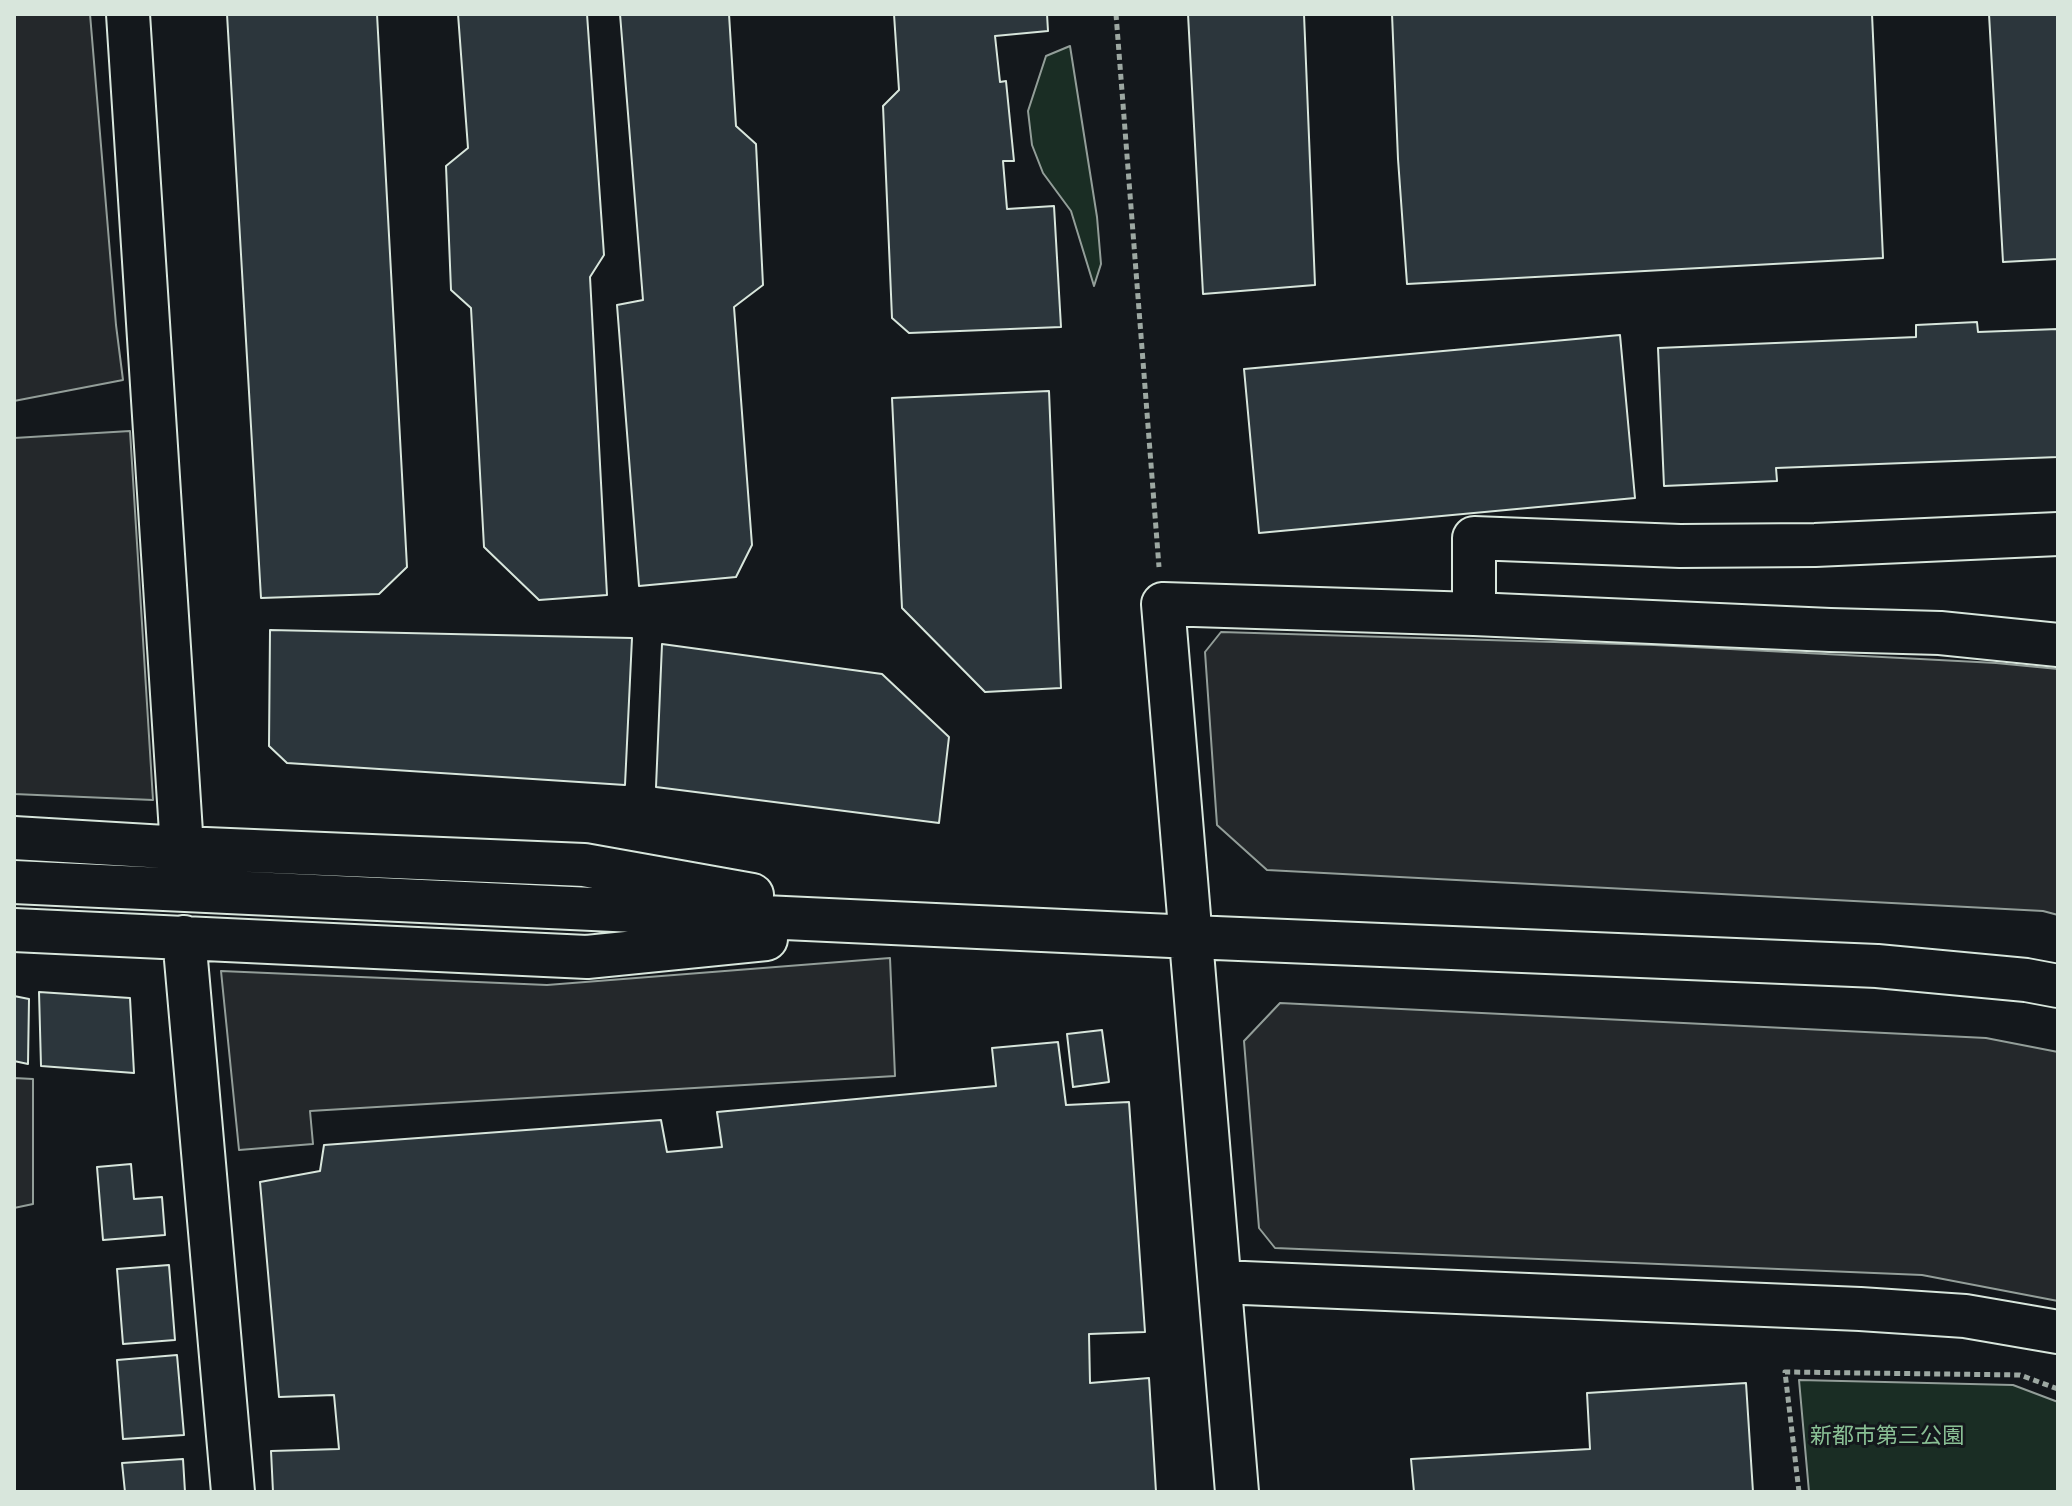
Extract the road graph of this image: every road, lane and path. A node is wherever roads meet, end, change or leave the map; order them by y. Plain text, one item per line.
1 (128, 14) edge
2 (1116, 14) edge
3 (2058, 534) edge
4 (1163, 604) junction
5 (1474, 614) junction
6 (2058, 645) edge
7 (14, 838) edge
8 (182, 848) junction
9 (14, 882) edge
10 (914, 924) junction
11 (14, 930) edge
12 (184, 937) junction
13 (1192, 937) junction
14 (2058, 986) edge
15 (1220, 1282) junction
16 (2058, 1332) edge
17 (2058, 1389) edge
18 (233, 1492) edge
19 (1237, 1492) edge
20 (1799, 1492) edge

1 - 8 street
2 - 4 path
3 - 5 street
4 - 5 street
4 - 13 street
5 - 6 street
7 - 8 street
8 - 10 street
9 - 10 street
10 - 12 street
10 - 13 street
11 - 12 street
12 - 18 street
13 - 14 street
13 - 15 street
15 - 16 street
15 - 19 street
17 - 20 path

